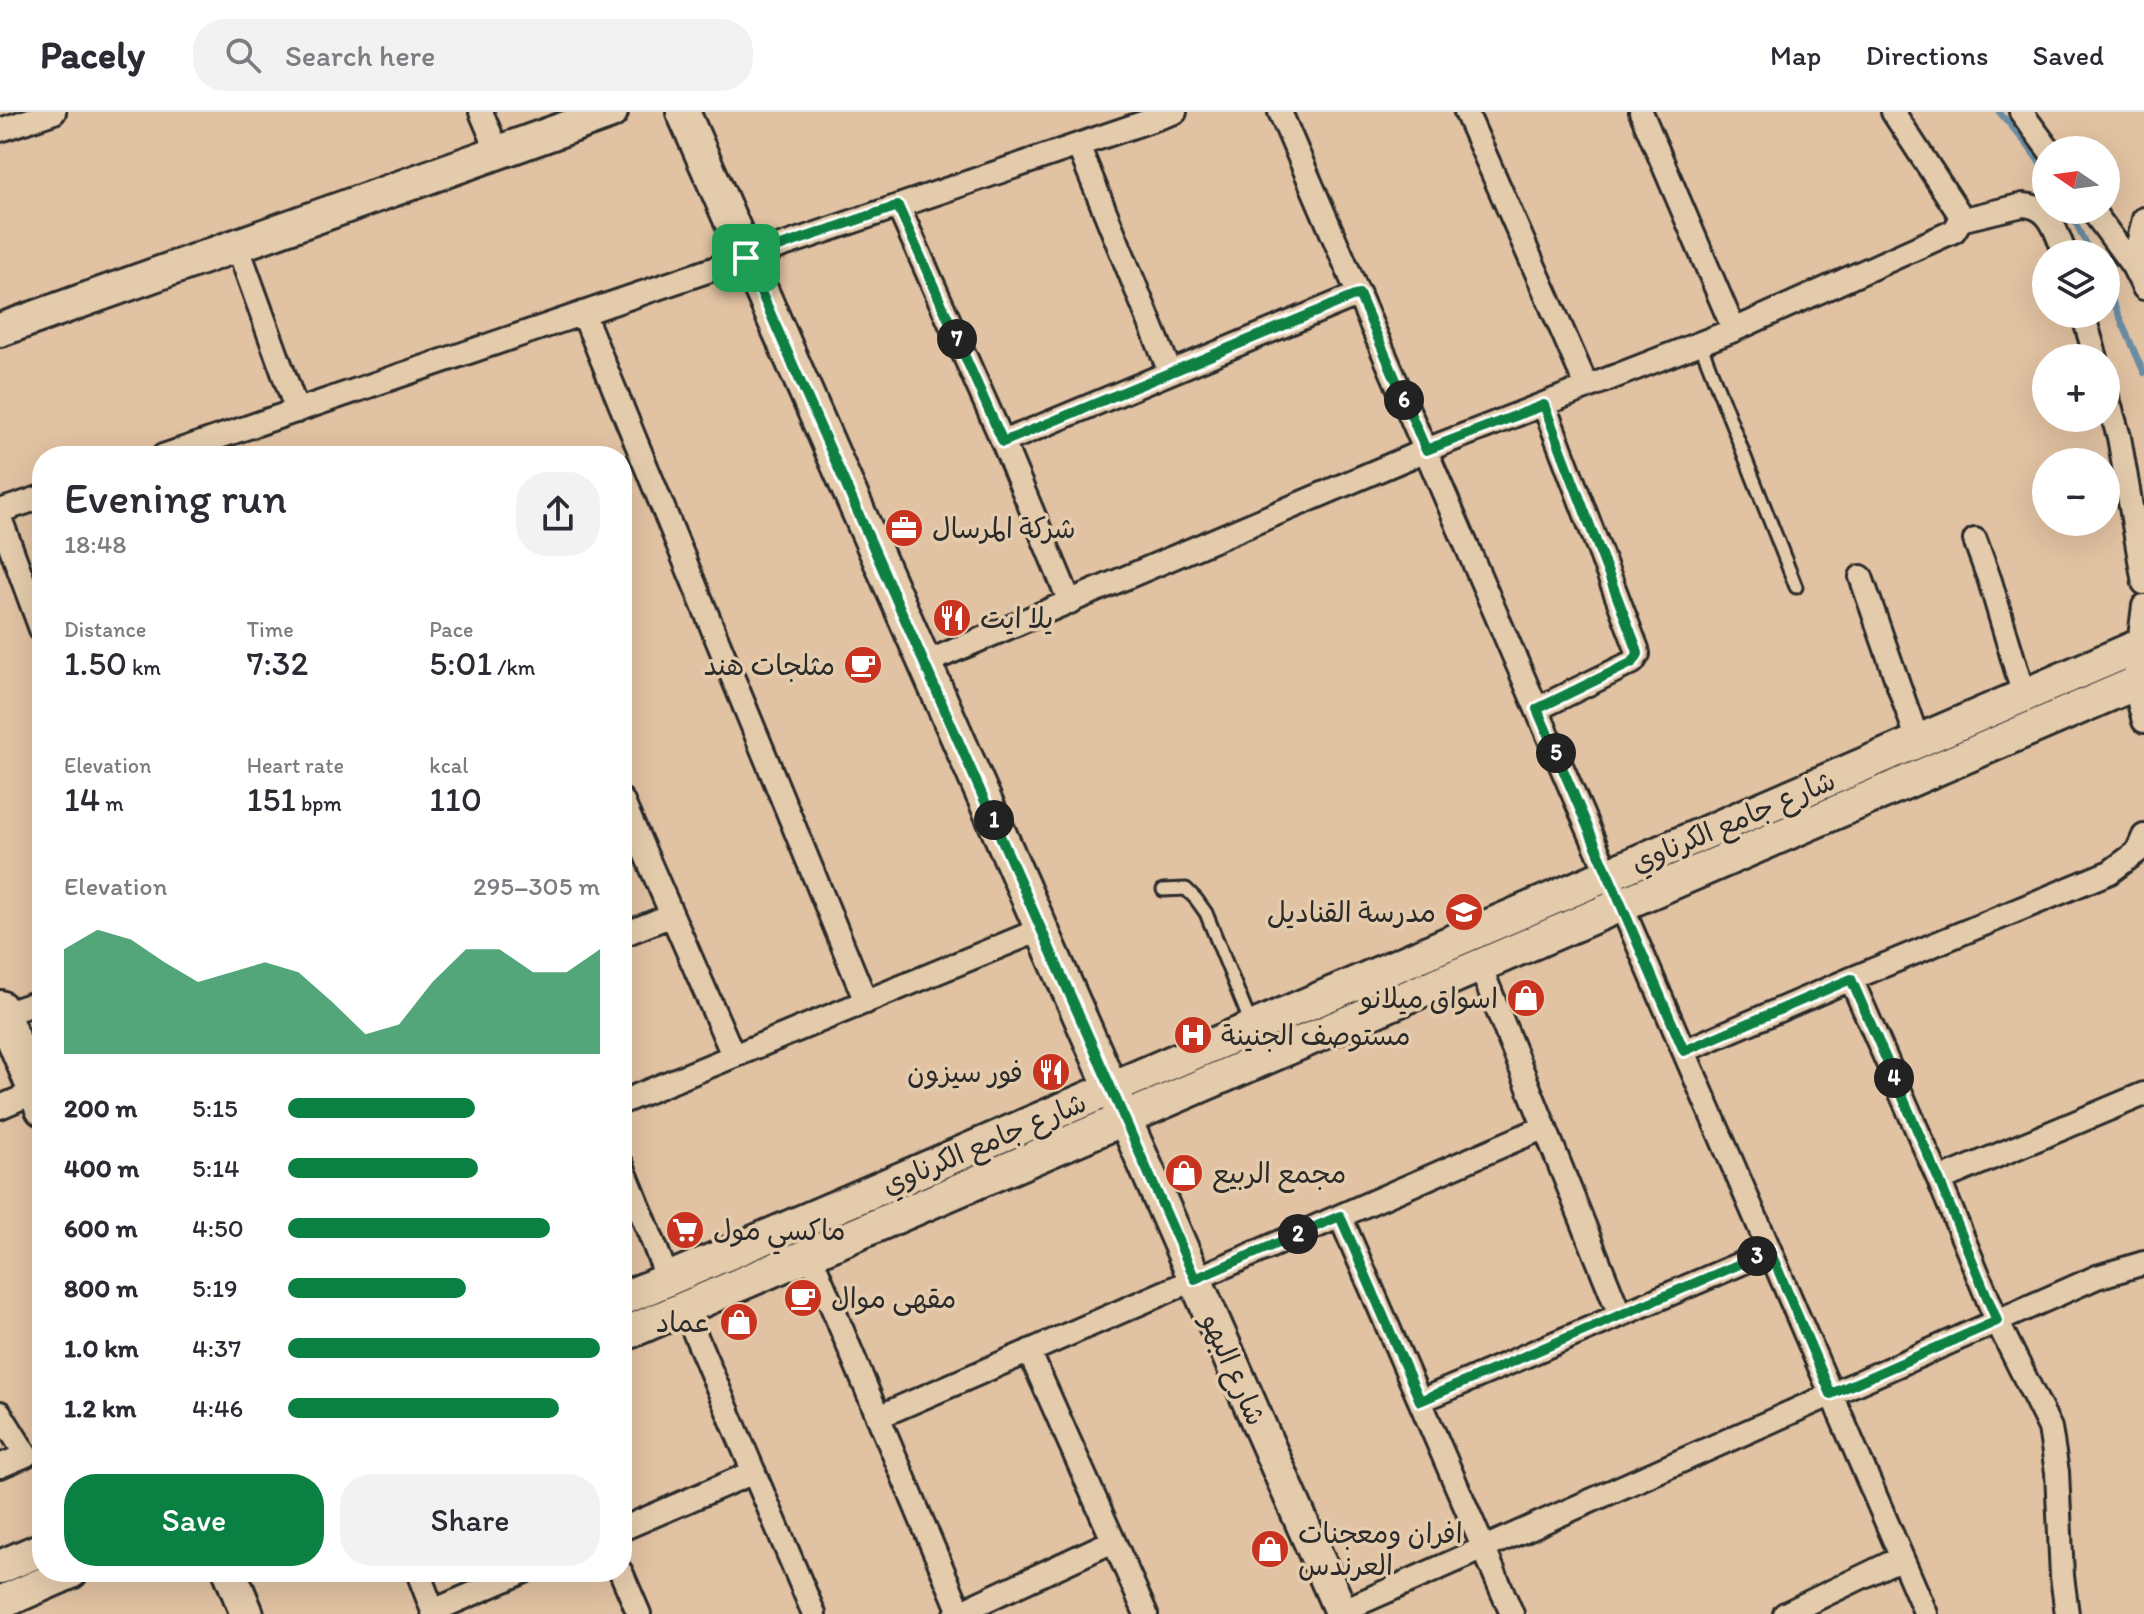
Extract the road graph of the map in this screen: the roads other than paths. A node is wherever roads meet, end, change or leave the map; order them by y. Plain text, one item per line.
1 (54, 112) edge
2 (481, 112) edge
3 (611, 112) edge
4 (683, 112) edge
5 (1175, 112) edge
6 (1280, 112) edge
7 (1466, 112) edge
8 (1641, 112) edge
9 (1893, 112) edge
10 (2021, 112) edge
11 (0, 130) edge
12 (2039, 136) edge
13 (1078, 145) junction
14 (498, 152) junction
15 (898, 206) junction
16 (2144, 219) edge
17 (1960, 220) junction
18 (2102, 224) edge
19 (2059, 240) edge
20 (237, 245) junction
21 (746, 258) junction
22 (2133, 266) junction
23 (2144, 288) edge
24 (1359, 294) junction
25 (583, 313) junction
26 (0, 330) edge
27 (1734, 330) junction
28 (1700, 343) junction
29 (1170, 372) junction
30 (1587, 387) junction
31 (1544, 405) junction
32 (297, 411) junction
33 (2118, 432) edge
34 (1003, 442) junction
35 (193, 446) edge
36 (1426, 450) junction
37 (644, 461) junction
38 (632, 465) edge
39 (32, 500) edge
40 (0, 511) edge
41 (0, 518) edge
42 (1975, 540) dead end
43 (1861, 577) dead end
44 (2144, 583) edge
45 (1796, 587) dead end
46 (1070, 602) junction
47 (32, 605) edge
48 (2144, 606) edge
49 (925, 663) junction
50 (2138, 666) edge
51 (2024, 696) junction
52 (1537, 709) junction
53 (2144, 721) edge
54 (1918, 741) junction
55 (632, 823) edge
56 (2144, 836) edge
57 (1608, 875) junction
58 (1163, 890) dead end
59 (1621, 905) junction
60 (672, 915) junction
61 (1042, 929) junction
62 (632, 931) edge
63 (1480, 966) junction
64 (1851, 979) junction
65 (866, 1002) junction
66 (32, 1003) edge
67 (2, 1010) edge
68 (1253, 1028) junction
69 (1684, 1051) junction
70 (733, 1055) junction
71 (32, 1086) edge
72 (1112, 1088) junction
73 (2144, 1094) edge
74 (632, 1098) edge
75 (32, 1102) edge
76 (0, 1107) edge
77 (1125, 1118) junction
78 (1545, 1127) junction
79 (1939, 1180) junction
80 (632, 1190) edge
81 (1340, 1216) junction
82 (1770, 1251) junction
83 (810, 1254) junction
84 (2144, 1263) edge
85 (668, 1279) junction
86 (1195, 1279) junction
87 (632, 1295) edge
88 (684, 1308) junction
89 (1620, 1315) junction
90 (1997, 1321) junction
91 (632, 1331) edge
92 (1029, 1351) junction
93 (1831, 1394) junction
94 (1420, 1401) junction
95 (0, 1413) edge
96 (878, 1417) junction
97 (0, 1466) edge
98 (754, 1472) junction
99 (632, 1525) edge
100 (1113, 1541) junction
101 (1484, 1548) junction
102 (32, 1553) edge
103 (1901, 1558) junction
104 (0, 1567) edge
105 (48, 1582) edge
106 (234, 1582) edge
107 (422, 1582) edge
108 (501, 1582) edge
109 (625, 1582) edge
110 (0, 1603) edge
111 (433, 1613) edge
112 (958, 1613) edge
113 (1340, 1613) edge
114 (247, 1614) edge
115 (639, 1614) edge
116 (814, 1614) edge
117 (1146, 1614) edge
118 (1512, 1614) edge
119 (1785, 1614) edge
120 (1926, 1614) edge
121 (2067, 1614) edge

1 - 11 street
2 - 14 street
3 - 14 main road
4 - 21 main road, شارع البهو
5 - 13 street
6 - 24 street
7 - 30 street
8 - 27 street
9 - 17 street
10 - 12 street
13 - 15 street
13 - 29 street
14 - 20 main road
15 - 21 street
15 - 34 street
16 - 22 street
17 - 19 street
17 - 27 street
18 - 22 street
20 - 26 main road
20 - 32 street
21 - 25 street
21 - 49 main road, شارع البهو
22 - 23 street
24 - 29 street
24 - 36 street
25 - 32 street
25 - 37 street
27 - 28 street
28 - 30 street
28 - 45 lane
29 - 34 street
30 - 31 street
31 - 36 street
31 - 52 street
32 - 35 street
33 - 44 street
34 - 46 street
36 - 46 street
36 - 52 street
37 - 38 street
37 - 65 street
39 - 40 street
41 - 47 street
42 - 51 street
43 - 54 street
46 - 49 street
48 - 50 street
49 - 61 main road, شارع البهو
50 - 51 main road, شارع جامع الكرناوي
50 - 53 street
50 - 59 main road, شارع جامع الكرناوي
51 - 54 main road, شارع جامع الكرناوي
52 - 57 street
54 - 57 main road, شارع جامع الكرناوي
55 - 60 street
56 - 64 street
57 - 59 street
57 - 68 main road, شارع جامع الكرناوي
58 - 68 lane
59 - 63 main road, شارع جامع الكرناوي
59 - 69 street
60 - 62 street
60 - 70 street
61 - 65 street
61 - 72 main road, شارع البهو
63 - 77 main road, شارع جامع الكرناوي
63 - 78 street
64 - 69 street
64 - 79 street
65 - 70 street
66 - 67 street
67 - 71 main road
68 - 72 main road, شارع جامع الكرناوي
69 - 82 street
70 - 74 street
72 - 77 main road, شارع البهو
72 - 85 main road, شارع جامع الكرناوي
73 - 79 street
75 - 76 street
77 - 83 main road, شارع جامع الكرناوي
77 - 86 main road, شارع البهو
78 - 81 street
78 - 89 street
79 - 90 street
80 - 85 street
81 - 86 street
81 - 94 street
82 - 89 street
82 - 93 street
83 - 88 main road, شارع جامع الكرناوي
83 - 96 street
84 - 90 street
85 - 87 main road, شارع جامع الكرناوي
86 - 92 street
86 - 113 main road, شارع البهو
88 - 91 main road, شارع جامع الكرناوي
88 - 98 street
89 - 94 street
90 - 93 street
90 - 121 street
92 - 96 street
92 - 100 street
93 - 101 street
93 - 103 street
94 - 101 street
95 - 97 street
96 - 112 street
98 - 99 street
98 - 116 street
100 - 112 street
100 - 117 street
101 - 113 street
101 - 118 street
102 - 104 main road
103 - 119 street
103 - 120 street
105 - 110 main road
106 - 114 main road
107 - 111 street
108 - 111 street
109 - 115 street

